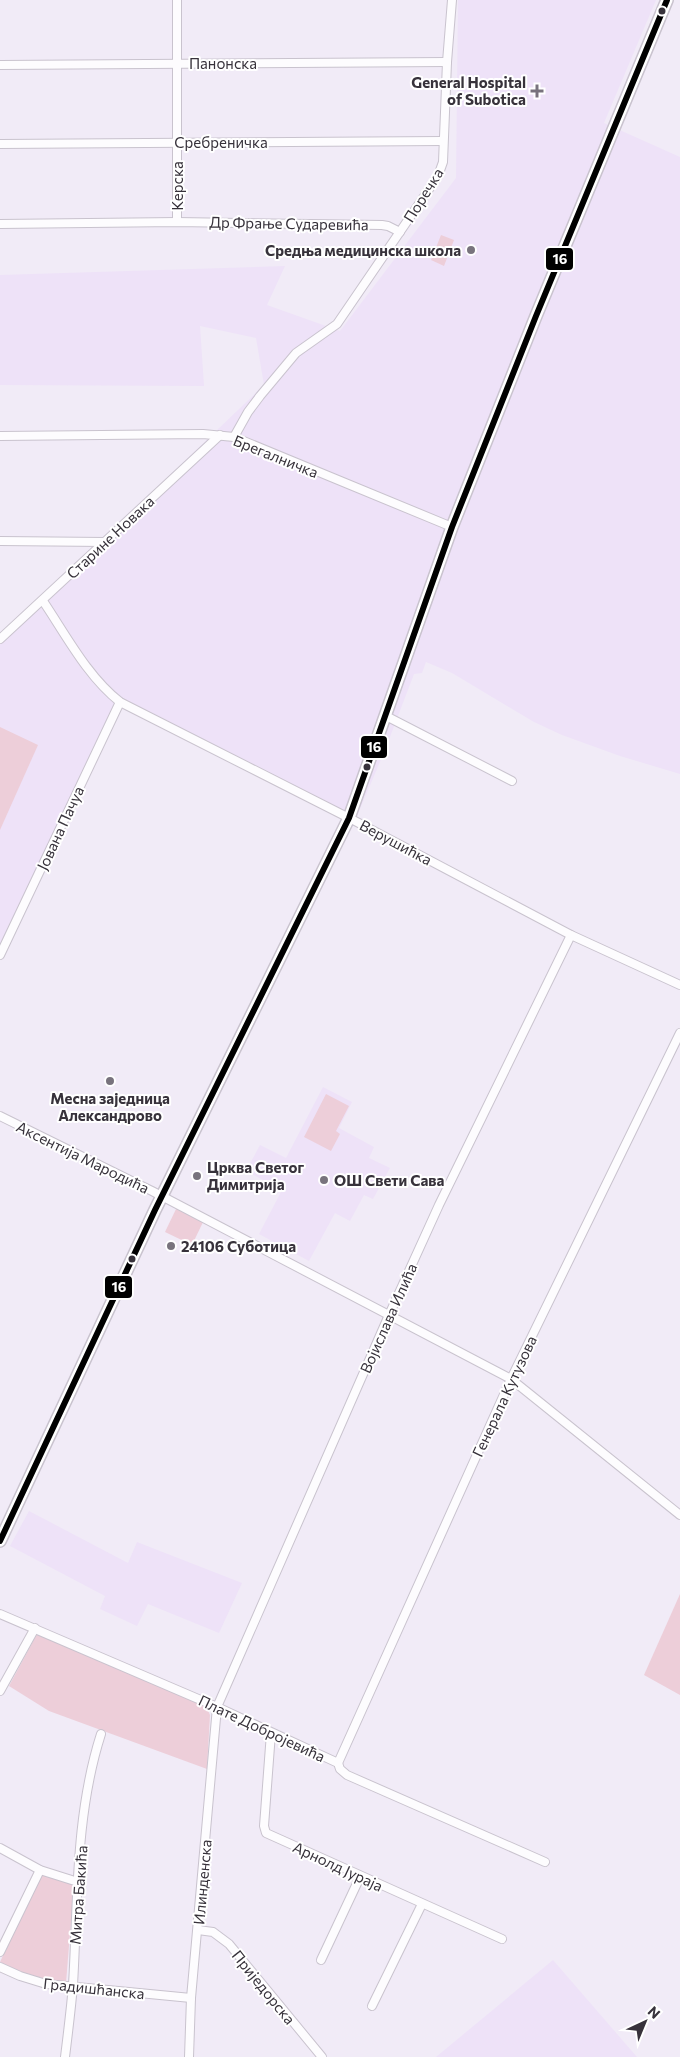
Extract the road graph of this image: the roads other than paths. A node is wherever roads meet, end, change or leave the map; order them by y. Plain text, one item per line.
1 (176, 0) edge
2 (452, 0) edge
3 (667, 0) edge
4 (446, 62) junction
5 (177, 64) junction
6 (0, 65) edge
7 (443, 141) junction
8 (178, 142) junction
9 (0, 144) edge
10 (177, 222) junction
11 (0, 224) edge
12 (400, 232) junction
13 (220, 435) junction
14 (0, 436) edge
15 (234, 437) junction
16 (452, 527) junction
17 (0, 541) edge
18 (105, 542) junction
19 (43, 601) junction
20 (0, 639) edge
21 (120, 702) junction
22 (386, 716) junction
23 (512, 781) dead end
24 (349, 818) junction
25 (571, 934) junction
26 (0, 955) edge
27 (680, 985) edge
28 (680, 1033) edge
29 (0, 1116) edge
30 (162, 1197) junction
31 (389, 1315) junction
32 (511, 1379) junction
33 (680, 1515) edge
34 (0, 1541) edge
35 (0, 1614) edge
36 (35, 1628) junction
37 (0, 1690) edge
38 (217, 1707) junction
39 (271, 1732) junction
40 (101, 1734) dead end
41 (338, 1763) junction
42 (0, 1848) edge
43 (545, 1862) dead end
44 (40, 1870) junction
45 (360, 1877) junction
46 (78, 1882) junction
47 (422, 1904) junction
48 (198, 1930) junction
49 (502, 1939) dead end
50 (0, 1952) edge
51 (321, 1960) dead end
52 (0, 1967) edge
53 (72, 1986) junction
54 (191, 1998) junction
55 (372, 2006) dead end
56 (65, 2057) edge
57 (189, 2057) edge
58 (322, 2057) edge

1 - 5 street, Керска
2 - 4 street, Поречка
3 - 16 main road
4 - 5 street, Панонска
4 - 7 street, Поречка
5 - 6 street, Панонска
5 - 8 street, Керска
7 - 8 street, Сребреничка
7 - 12 street, Поречка
8 - 9 street, Сребреничка
8 - 10 street, Керска
10 - 11 street, Др Фрање Сударевића
10 - 12 street, Др Фрање Сударевића
12 - 15 street, Поречка
13 - 14 street, Брегалничка
13 - 15 street, Брегалничка
13 - 18 street, Старине Новака
15 - 16 street, Брегалничка
16 - 22 main road
17 - 18 street
18 - 19 street, Старине Новака
19 - 20 street, Старине Новака
19 - 21 street, Верушићка
21 - 24 street, Верушићка
21 - 26 street, Јована Пачуа
22 - 23 street
22 - 24 main road
24 - 25 street, Верушићка
24 - 30 main road
25 - 27 street, Верушићка
25 - 31 street, Војислава Илића
28 - 32 street, Генерала Кутузова
29 - 30 street, Аксентија Мародића
30 - 31 street, Аксентија Мародића
30 - 34 main road
31 - 32 street, Аксентија Мародића
31 - 38 street, Војислава Илића
32 - 33 street, Аксентија Мародића
32 - 41 street, Генерала Кутузова
35 - 36 street, Плате Добројевића
36 - 37 street
36 - 38 street, Плате Добројевића
38 - 39 street, Плате Добројевића
38 - 48 street, Илинденска
39 - 41 street, Плате Добројевића
39 - 45 street, Арнолд Јураја
40 - 46 street, Митра Бакића
41 - 43 street, Плате Добројевића
42 - 44 street
44 - 46 street
44 - 50 street
45 - 47 street, Арнолд Јураја
45 - 51 street
46 - 53 street, Митра Бакића
47 - 49 street, Арнолд Јураја
47 - 55 street
48 - 54 street, Илинденска
48 - 58 street, Приједорска
52 - 53 street, Градишћанска
53 - 54 street, Градишћанска
53 - 56 street, Митра Бакића
54 - 57 street, Илинденска

